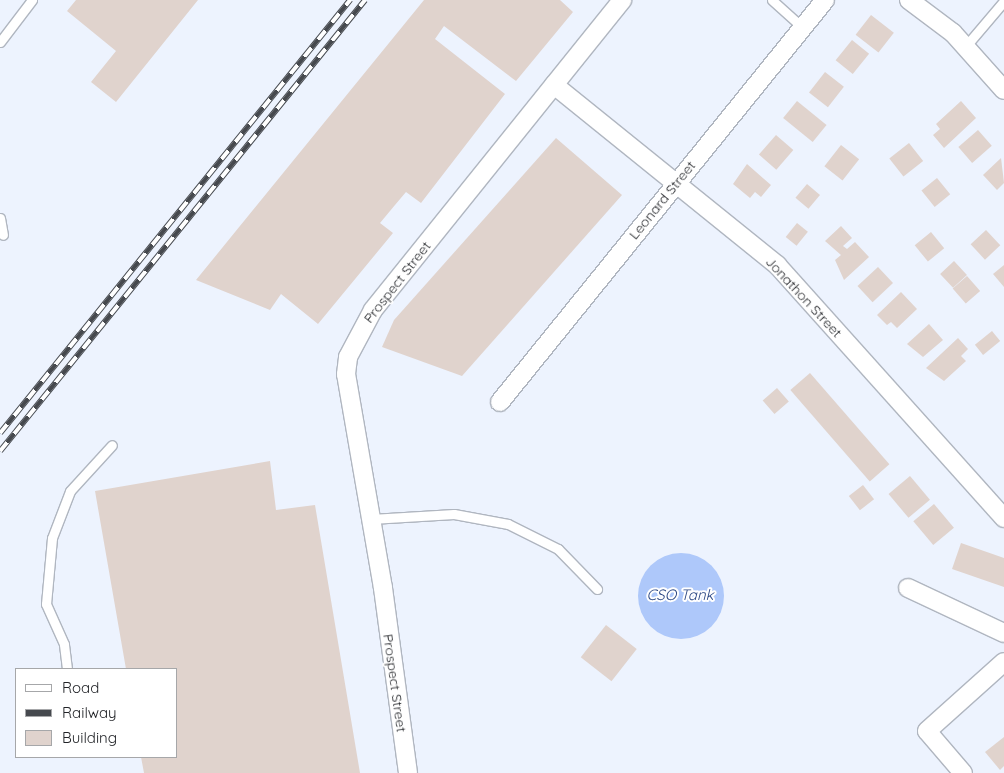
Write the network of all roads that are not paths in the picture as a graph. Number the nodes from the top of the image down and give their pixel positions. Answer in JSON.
{"nodes":[{"id":1,"x":32,"y":0,"type":"edge"},
{"id":2,"x":622,"y":0,"type":"edge"},
{"id":3,"x":772,"y":0,"type":"edge"},
{"id":4,"x":825,"y":0,"type":"edge"},
{"id":5,"x":910,"y":0,"type":"edge"},
{"id":6,"x":1004,"y":1,"type":"edge"},
{"id":7,"x":802,"y":28,"type":"junction"},
{"id":8,"x":0,"y":42,"type":"edge"},
{"id":9,"x":965,"y":47,"type":"junction"},
{"id":10,"x":554,"y":85,"type":"junction"},
{"id":11,"x":1004,"y":90,"type":"edge"},
{"id":12,"x":676,"y":182,"type":"junction"},
{"id":13,"x":0,"y":218,"type":"edge"},
{"id":14,"x":3,"y":235,"type":"dead end"},
{"id":15,"x":500,"y":402,"type":"dead end"},
{"id":16,"x":112,"y":445,"type":"dead end"},
{"id":17,"x":1004,"y":518,"type":"edge"},
{"id":18,"x":371,"y":519,"type":"junction"},
{"id":19,"x":908,"y":588,"type":"dead end"},
{"id":20,"x":597,"y":589,"type":"dead end"},
{"id":21,"x":1004,"y":633,"type":"edge"},
{"id":22,"x":1004,"y":662,"type":"edge"},
{"id":23,"x":67,"y":668,"type":"edge"},
{"id":24,"x":408,"y":773,"type":"edge"},
{"id":25,"x":964,"y":773,"type":"edge"}],
"edges":[{"from":1,"to":8,"type":"lane"},
{"from":2,"to":10,"type":"street","name":"Prospect Street"},
{"from":3,"to":7,"type":"lane"},
{"from":4,"to":7,"type":"street","name":"Leonard Street"},
{"from":5,"to":9,"type":"street"},
{"from":6,"to":9,"type":"lane"},
{"from":7,"to":12,"type":"street","name":"Leonard Street"},
{"from":9,"to":11,"type":"street"},
{"from":10,"to":12,"type":"street","name":"Jonathon Street"},
{"from":10,"to":18,"type":"street","name":"Prospect Street"},
{"from":12,"to":15,"type":"street","name":"Leonard Street"},
{"from":12,"to":17,"type":"street","name":"Jonathon Street"},
{"from":13,"to":14,"type":"lane"},
{"from":16,"to":23,"type":"lane"},
{"from":18,"to":20,"type":"lane"},
{"from":18,"to":24,"type":"street","name":"Prospect Street"},
{"from":19,"to":21,"type":"street"},
{"from":22,"to":25,"type":"street"}]}
